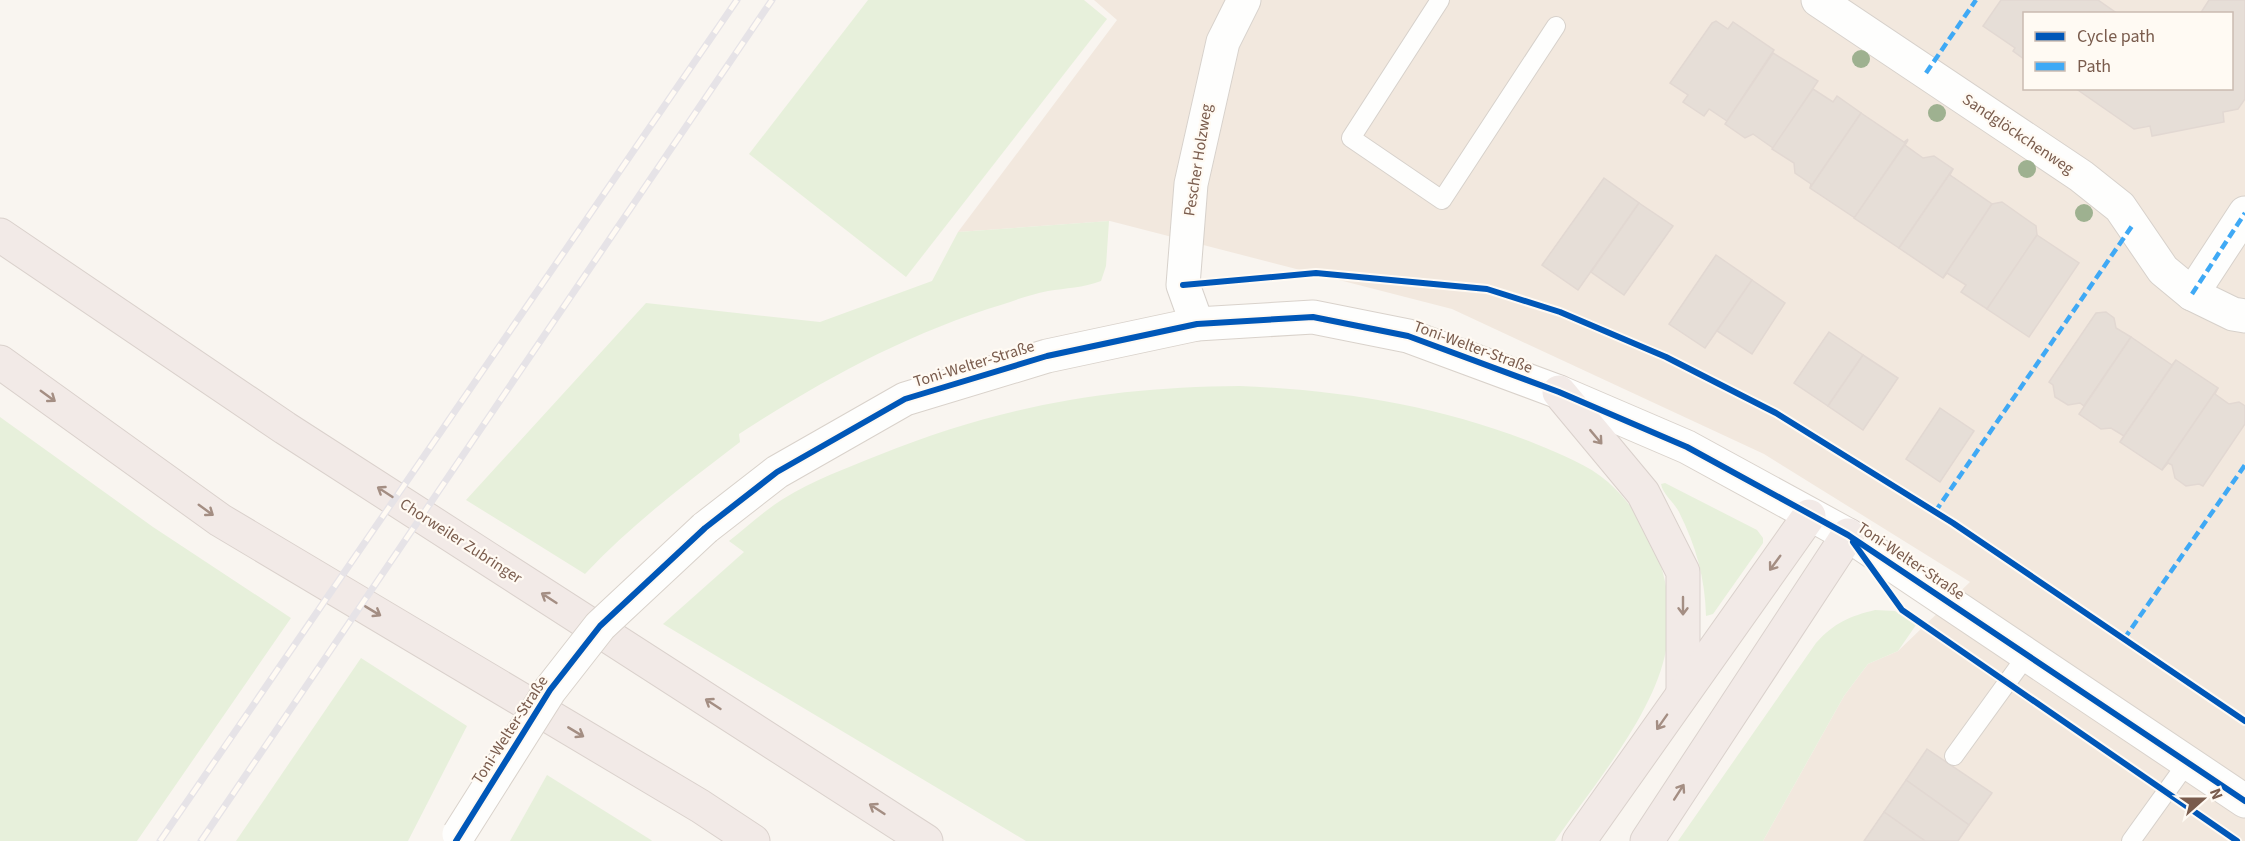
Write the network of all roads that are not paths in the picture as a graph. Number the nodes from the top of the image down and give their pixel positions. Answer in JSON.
{"nodes":[{"id":1,"x":1244,"y":0,"type":"edge"},
{"id":2,"x":1440,"y":0,"type":"edge"},
{"id":3,"x":1818,"y":0,"type":"edge"},
{"id":4,"x":1556,"y":26,"type":"dead end"},
{"id":5,"x":2245,"y":213,"type":"edge"},
{"id":6,"x":0,"y":235,"type":"edge"},
{"id":7,"x":2192,"y":294,"type":"junction"},
{"id":8,"x":2245,"y":316,"type":"edge"},
{"id":9,"x":1197,"y":324,"type":"junction"},
{"id":10,"x":0,"y":362,"type":"edge"},
{"id":11,"x":1559,"y":392,"type":"junction"},
{"id":12,"x":1809,"y":516,"type":"junction"},
{"id":13,"x":1848,"y":535,"type":"junction"},
{"id":14,"x":2027,"y":655,"type":"junction"},
{"id":15,"x":1683,"y":692,"type":"junction"},
{"id":16,"x":1954,"y":756,"type":"dead end"},
{"id":17,"x":2187,"y":763,"type":"junction"},
{"id":18,"x":2245,"y":801,"type":"edge"},
{"id":19,"x":458,"y":837,"type":"edge"},
{"id":20,"x":753,"y":841,"type":"edge"},
{"id":21,"x":926,"y":841,"type":"edge"},
{"id":22,"x":1579,"y":841,"type":"edge"},
{"id":23,"x":1647,"y":841,"type":"edge"},
{"id":24,"x":2131,"y":841,"type":"edge"}],
"edges":[{"from":1,"to":9,"type":"street","name":"Pescher Holzweg"},
{"from":2,"to":4,"type":"lane"},
{"from":3,"to":7,"type":"street","name":"Sandglöckchenweg"},
{"from":5,"to":7,"type":"street"},
{"from":21,"to":6,"type":"highway","name":"Chorweiler Zubringer","one_way":true},
{"from":7,"to":8,"type":"street","name":"Sandglöckchenweg"},
{"from":9,"to":11,"type":"street","name":"Toni-Welter-Straße"},
{"from":9,"to":19,"type":"street","name":"Toni-Welter-Straße","bridge":true},
{"from":10,"to":20,"type":"highway","one_way":true},
{"from":11,"to":12,"type":"street","name":"Toni-Welter-Straße"},
{"from":11,"to":15,"type":"highway","one_way":true},
{"from":12,"to":13,"type":"street","name":"Toni-Welter-Straße"},
{"from":12,"to":15,"type":"highway","one_way":true},
{"from":13,"to":14,"type":"street","name":"Toni-Welter-Straße"},
{"from":23,"to":13,"type":"highway","one_way":true},
{"from":14,"to":16,"type":"lane"},
{"from":14,"to":17,"type":"street","name":"Toni-Welter-Straße"},
{"from":15,"to":22,"type":"highway","one_way":true},
{"from":17,"to":18,"type":"street","name":"Toni-Welter-Straße"},
{"from":17,"to":24,"type":"lane"}]}
